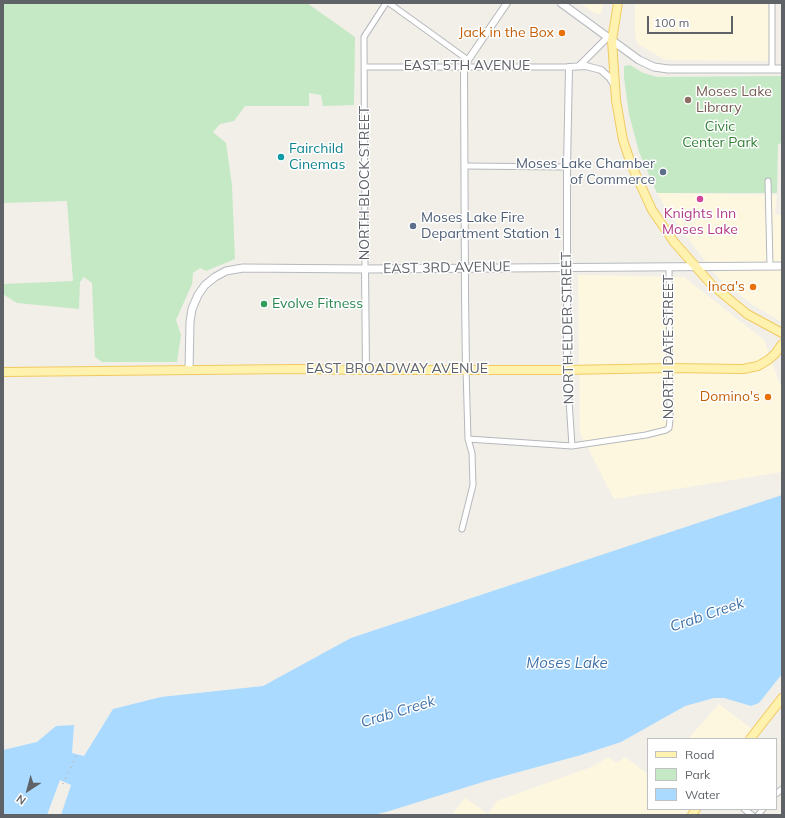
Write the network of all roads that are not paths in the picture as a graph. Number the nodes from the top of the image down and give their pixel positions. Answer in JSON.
{"nodes":[{"id":1,"x":388,"y":3,"type":"edge"},
{"id":2,"x":508,"y":3,"type":"edge"},
{"id":3,"x":561,"y":3,"type":"edge"},
{"id":4,"x":618,"y":3,"type":"edge"},
{"id":5,"x":772,"y":3,"type":"edge"},
{"id":6,"x":610,"y":38,"type":"junction"},
{"id":7,"x":466,"y":63,"type":"junction"},
{"id":8,"x":579,"y":66,"type":"junction"},
{"id":9,"x":365,"y":67,"type":"junction"},
{"id":10,"x":569,"y":67,"type":"junction"},
{"id":11,"x":772,"y":69,"type":"junction"},
{"id":12,"x":782,"y":69,"type":"edge"},
{"id":13,"x":614,"y":85,"type":"junction"},
{"id":14,"x":465,"y":166,"type":"junction"},
{"id":15,"x":567,"y":167,"type":"junction"},
{"id":16,"x":768,"y":181,"type":"dead end"},
{"id":17,"x":669,"y":266,"type":"junction"},
{"id":18,"x":770,"y":266,"type":"junction"},
{"id":19,"x":782,"y":266,"type":"edge"},
{"id":20,"x":694,"y":267,"type":"junction"},
{"id":21,"x":465,"y":268,"type":"junction"},
{"id":22,"x":567,"y":268,"type":"junction"},
{"id":23,"x":365,"y":269,"type":"junction"},
{"id":24,"x":782,"y":333,"type":"edge"},
{"id":25,"x":782,"y":344,"type":"edge"},
{"id":26,"x":670,"y":368,"type":"junction"},
{"id":27,"x":466,"y":369,"type":"junction"},
{"id":28,"x":189,"y":370,"type":"junction"},
{"id":29,"x":366,"y":370,"type":"junction"},
{"id":30,"x":567,"y":370,"type":"junction"},
{"id":31,"x":3,"y":372,"type":"edge"},
{"id":32,"x":468,"y":439,"type":"junction"},
{"id":33,"x":572,"y":446,"type":"junction"},
{"id":34,"x":462,"y":529,"type":"dead end"},
{"id":35,"x":782,"y":698,"type":"edge"},
{"id":36,"x":751,"y":738,"type":"edge"}],
"edges":[{"from":1,"to":7,"type":"street"},
{"from":1,"to":9,"type":"street","name":"NORTH BLOCK STREET"},
{"from":2,"to":7,"type":"street"},
{"from":3,"to":6,"type":"main road"},
{"from":4,"to":6,"type":"main road"},
{"from":5,"to":11,"type":"street"},
{"from":6,"to":8,"type":"street"},
{"from":6,"to":11,"type":"main road"},
{"from":6,"to":13,"type":"main road"},
{"from":7,"to":9,"type":"street","name":"EAST 5TH AVENUE"},
{"from":7,"to":10,"type":"street","name":"EAST 5TH AVENUE"},
{"from":7,"to":14,"type":"street"},
{"from":8,"to":10,"type":"street"},
{"from":8,"to":13,"type":"street"},
{"from":9,"to":23,"type":"street","name":"NORTH BLOCK STREET"},
{"from":10,"to":15,"type":"street","name":"NORTH ELDER STREET"},
{"from":11,"to":12,"type":"main road"},
{"from":13,"to":20,"type":"main road"},
{"from":14,"to":15,"type":"street"},
{"from":14,"to":21,"type":"street"},
{"from":15,"to":22,"type":"street","name":"NORTH ELDER STREET"},
{"from":16,"to":18,"type":"street"},
{"from":17,"to":20,"type":"main road","name":"EAST 3RD AVENUE"},
{"from":17,"to":22,"type":"main road","name":"EAST 3RD AVENUE"},
{"from":17,"to":26,"type":"street","name":"NORTH DATE STREET"},
{"from":18,"to":19,"type":"main road","name":"EAST 3RD AVENUE"},
{"from":18,"to":20,"type":"main road","name":"EAST 3RD AVENUE"},
{"from":20,"to":24,"type":"main road"},
{"from":21,"to":22,"type":"main road","name":"EAST 3RD AVENUE"},
{"from":21,"to":23,"type":"main road","name":"EAST 3RD AVENUE"},
{"from":21,"to":27,"type":"street"},
{"from":22,"to":30,"type":"street","name":"NORTH ELDER STREET"},
{"from":23,"to":28,"type":"main road","name":"EAST 3RD AVENUE"},
{"from":23,"to":29,"type":"street","name":"NORTH BLOCK STREET"},
{"from":25,"to":26,"type":"main road","name":"EAST BROADWAY AVENUE"},
{"from":26,"to":30,"type":"main road","name":"EAST BROADWAY AVENUE"},
{"from":26,"to":33,"type":"street","name":"NORTH DATE STREET"},
{"from":27,"to":29,"type":"main road","name":"EAST BROADWAY AVENUE"},
{"from":27,"to":30,"type":"main road","name":"EAST BROADWAY AVENUE"},
{"from":27,"to":32,"type":"street"},
{"from":28,"to":29,"type":"main road","name":"EAST BROADWAY AVENUE"},
{"from":28,"to":31,"type":"main road","name":"EAST BROADWAY AVENUE"},
{"from":30,"to":33,"type":"street","name":"NORTH ELDER STREET"},
{"from":32,"to":33,"type":"street"},
{"from":32,"to":34,"type":"street"},
{"from":35,"to":36,"type":"main road"}]}
